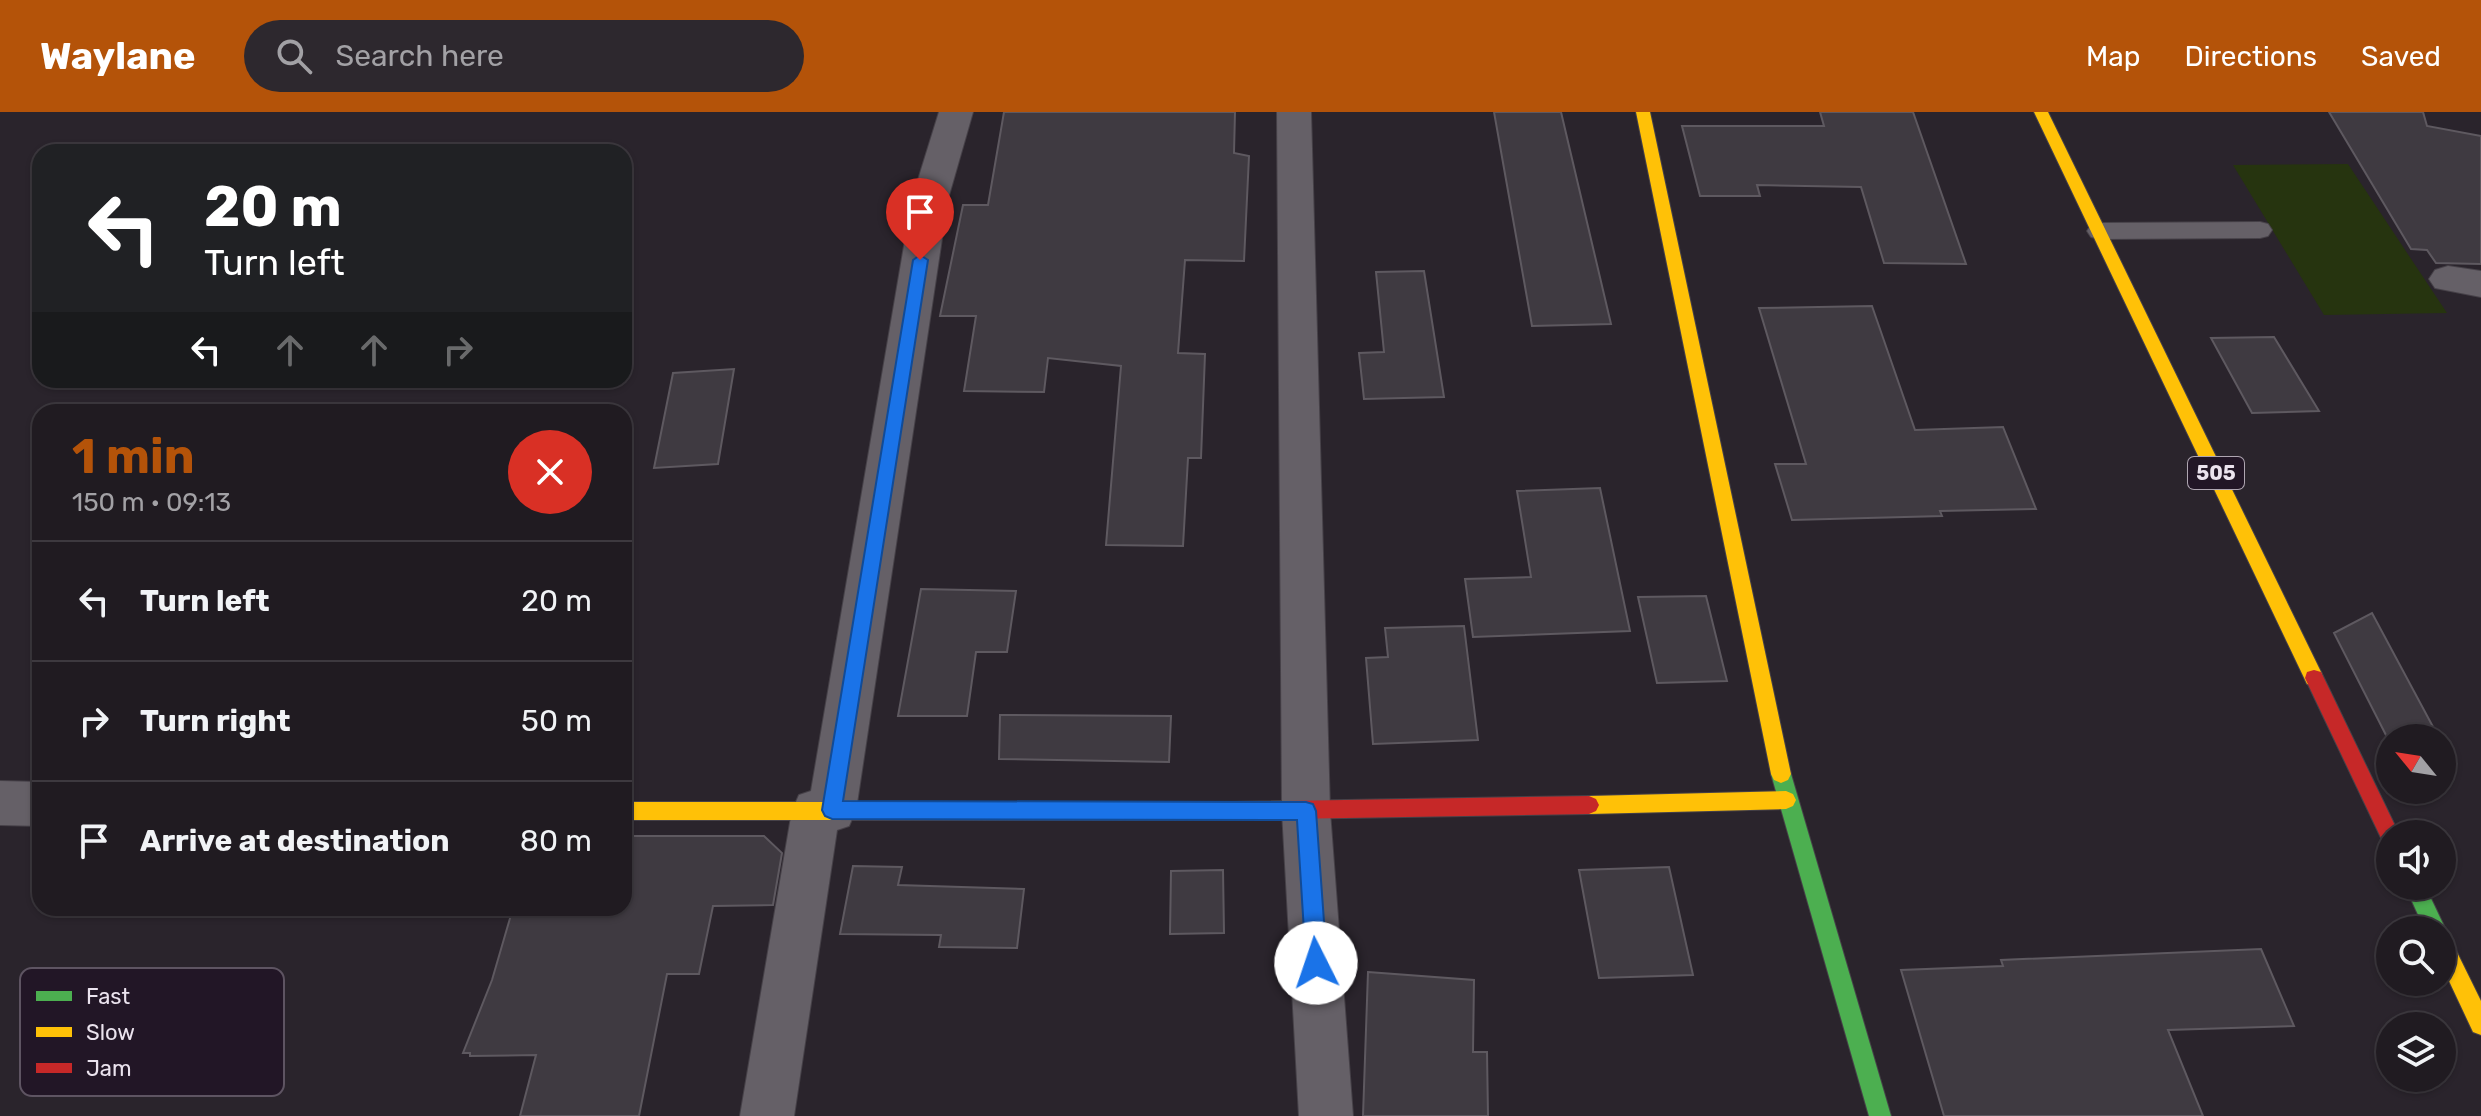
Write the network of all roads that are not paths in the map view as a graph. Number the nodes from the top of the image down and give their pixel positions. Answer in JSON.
{"nodes":[{"id":1,"x":956,"y":112,"type":"edge"},
{"id":2,"x":1294,"y":112,"type":"edge"},
{"id":3,"x":1643,"y":112,"type":"edge"},
{"id":4,"x":2041,"y":112,"type":"edge"},
{"id":5,"x":2260,"y":230,"type":"dead end"},
{"id":6,"x":2099,"y":231,"type":"junction"},
{"id":7,"x":1786,"y":800,"type":"junction"},
{"id":8,"x":0,"y":803,"type":"edge"},
{"id":9,"x":32,"y":804,"type":"edge"},
{"id":10,"x":824,"y":810,"type":"junction"},
{"id":11,"x":632,"y":811,"type":"edge"},
{"id":12,"x":1306,"y":811,"type":"junction"},
{"id":13,"x":2383,"y":820,"type":"edge"},
{"id":14,"x":2456,"y":972,"type":"edge"},
{"id":15,"x":2481,"y":1024,"type":"edge"},
{"id":16,"x":767,"y":1116,"type":"edge"},
{"id":17,"x":1326,"y":1116,"type":"edge"},
{"id":18,"x":1880,"y":1116,"type":"edge"}],
"edges":[{"from":1,"to":10,"type":"street"},
{"from":2,"to":12,"type":"street"},
{"from":3,"to":7,"type":"street"},
{"from":4,"to":6,"type":"street","number":"505"},
{"from":5,"to":6,"type":"lane"},
{"from":6,"to":13,"type":"street","number":"505"},
{"from":7,"to":12,"type":"street"},
{"from":7,"to":18,"type":"street"},
{"from":8,"to":9,"type":"street"},
{"from":10,"to":11,"type":"street"},
{"from":10,"to":12,"type":"street"},
{"from":10,"to":16,"type":"street"},
{"from":12,"to":17,"type":"street"},
{"from":14,"to":15,"type":"street"}]}
